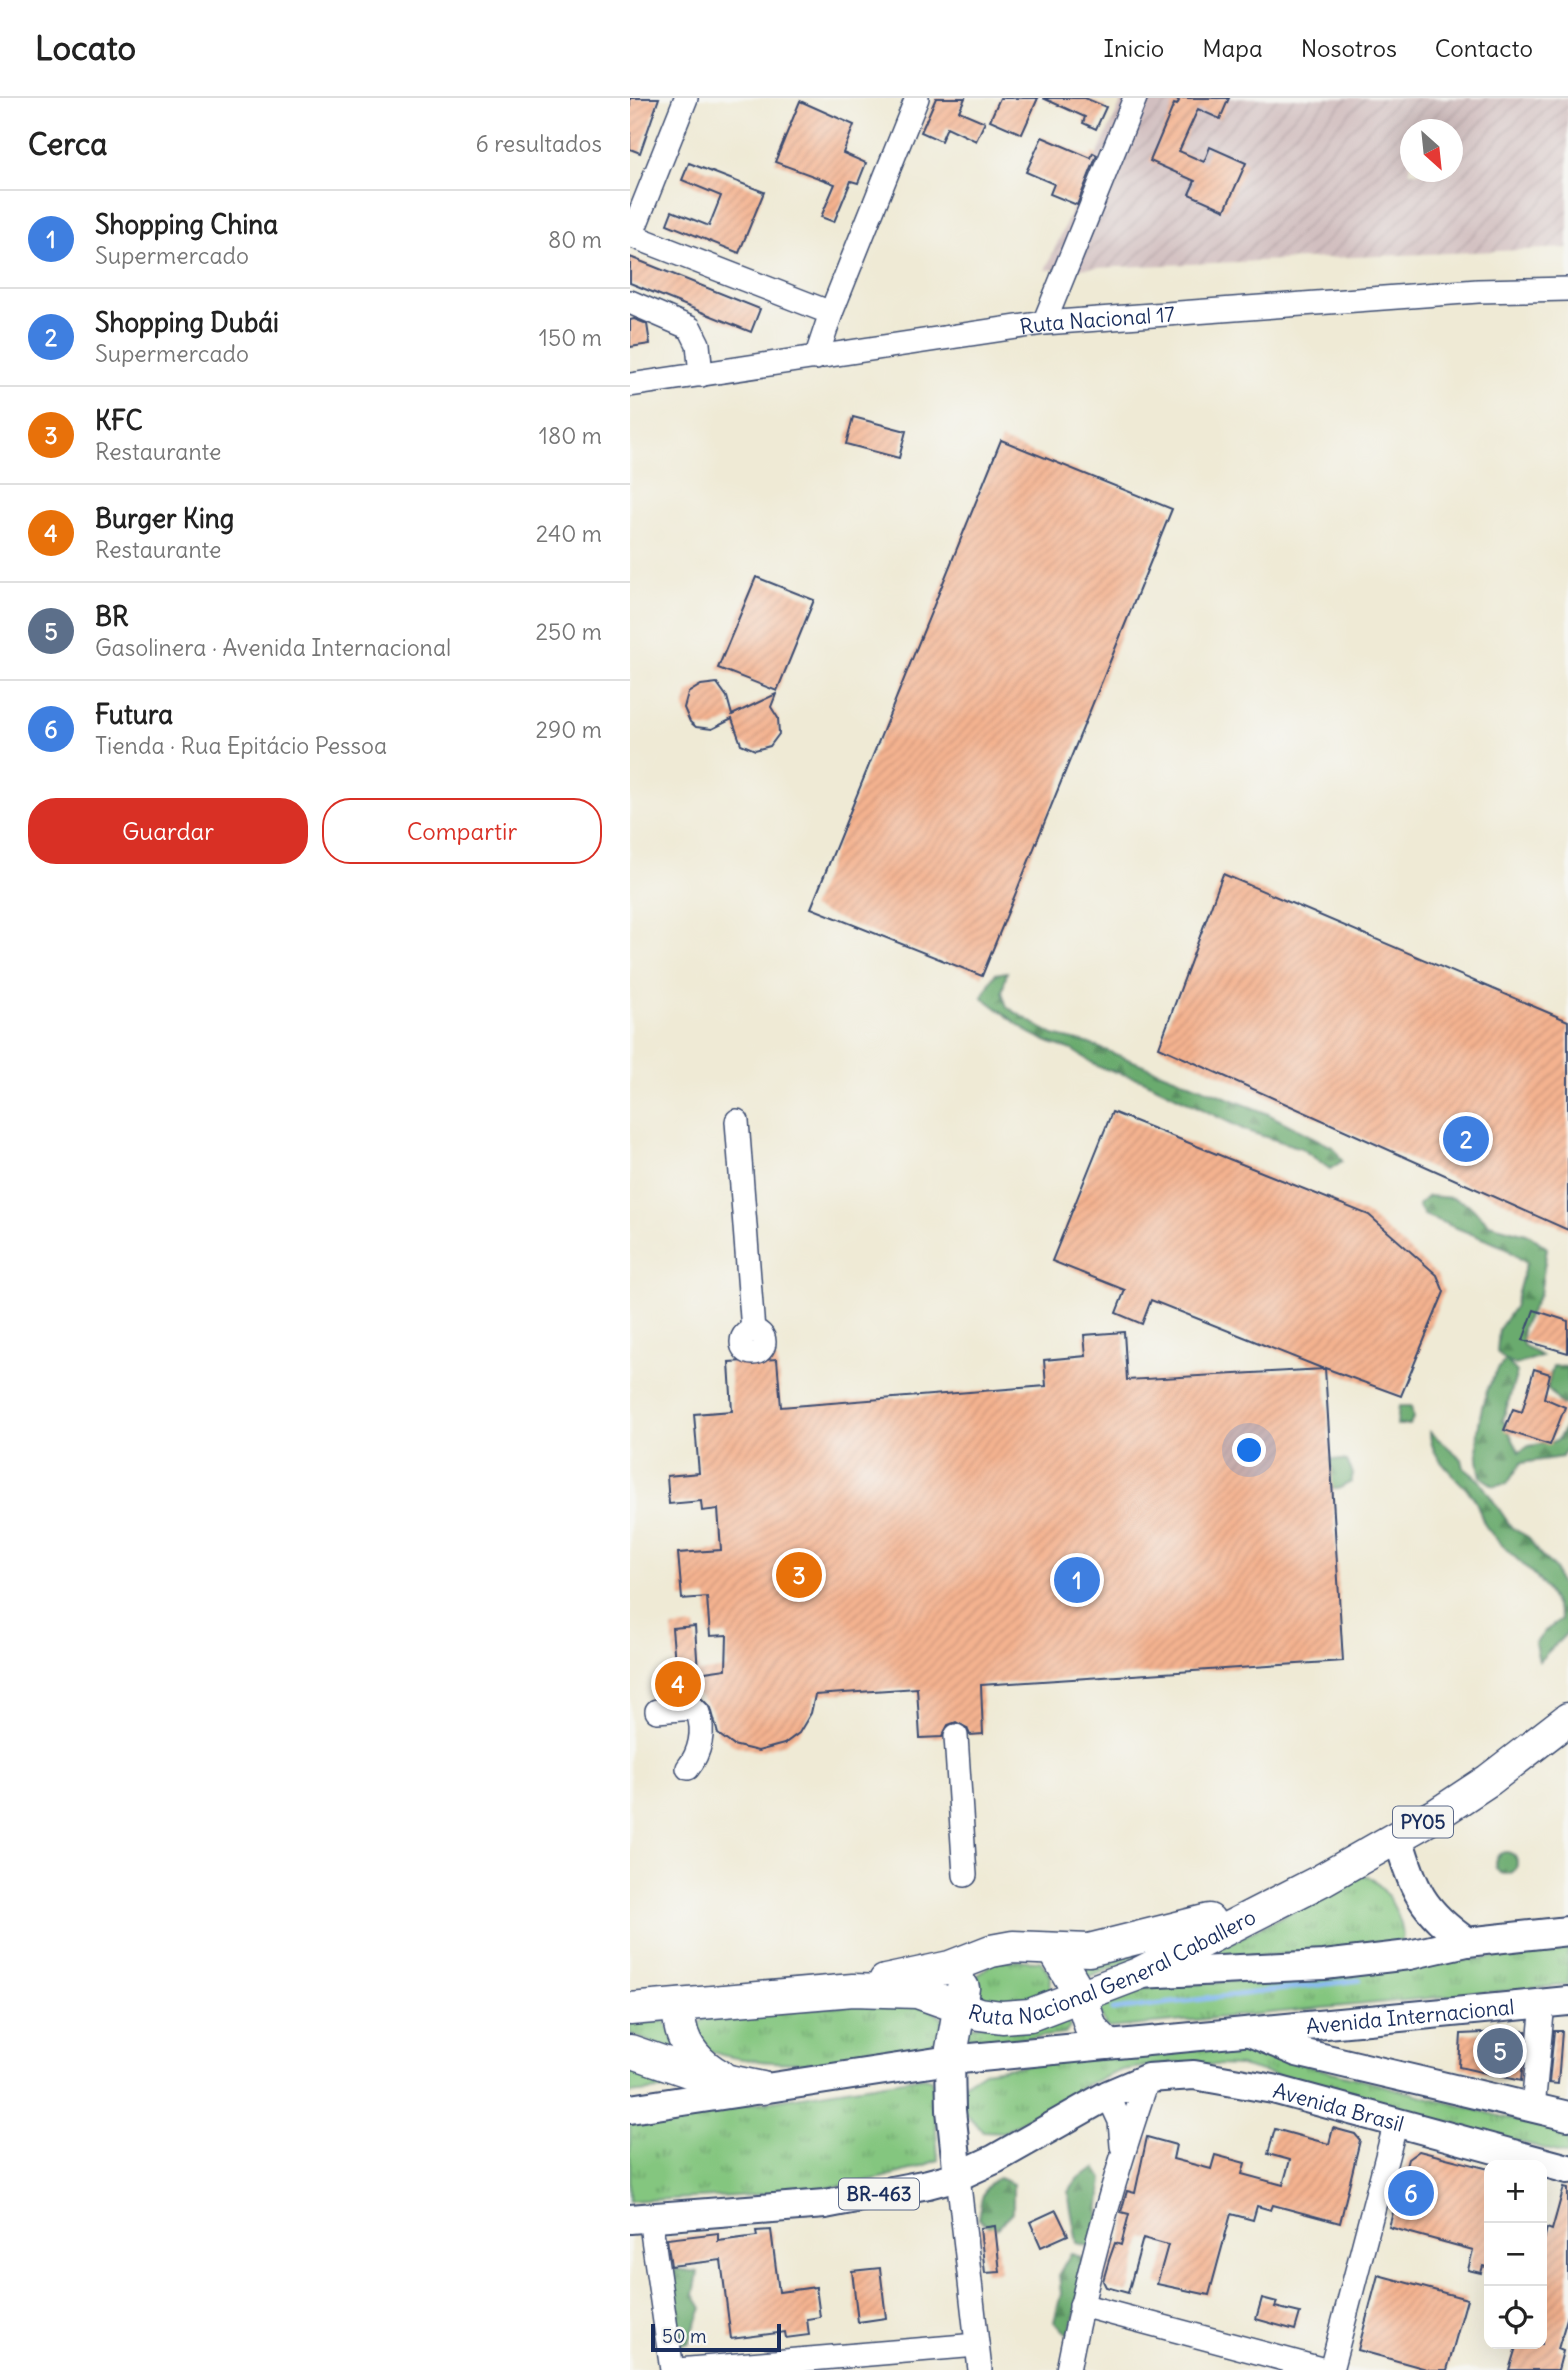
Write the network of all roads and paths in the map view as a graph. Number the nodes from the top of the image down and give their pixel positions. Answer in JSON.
{"nodes":[{"id":1,"x":686,"y":98,"type":"edge"},
{"id":2,"x":918,"y":98,"type":"edge"},
{"id":3,"x":1135,"y":98,"type":"edge"},
{"id":4,"x":630,"y":235,"type":"edge"},
{"id":5,"x":1568,"y":289,"type":"edge"},
{"id":6,"x":630,"y":302,"type":"edge"},
{"id":7,"x":831,"y":313,"type":"junction"},
{"id":8,"x":1044,"y":323,"type":"junction"},
{"id":9,"x":816,"y":359,"type":"junction"},
{"id":10,"x":701,"y":375,"type":"junction"},
{"id":11,"x":630,"y":385,"type":"edge"},
{"id":12,"x":737,"y":1121,"type":"dead end"},
{"id":13,"x":754,"y":1348,"type":"dead end"},
{"id":14,"x":657,"y":1711,"type":"dead end"},
{"id":15,"x":1563,"y":1722,"type":"edge"},
{"id":16,"x":956,"y":1736,"type":"dead end"},
{"id":17,"x":688,"y":1768,"type":"dead end"},
{"id":18,"x":1398,"y":1837,"type":"junction"},
{"id":19,"x":965,"y":1875,"type":"dead end"},
{"id":20,"x":1266,"y":1908,"type":"junction"},
{"id":21,"x":1568,"y":1931,"type":"edge"},
{"id":22,"x":1466,"y":1942,"type":"junction"},
{"id":23,"x":1054,"y":1950,"type":"junction"},
{"id":24,"x":974,"y":1957,"type":"junction"},
{"id":25,"x":1138,"y":1974,"type":"junction"},
{"id":26,"x":853,"y":1990,"type":"junction"},
{"id":27,"x":1081,"y":1996,"type":"junction"},
{"id":28,"x":1556,"y":2002,"type":"edge"},
{"id":29,"x":680,"y":2005,"type":"junction"},
{"id":30,"x":957,"y":2007,"type":"junction"},
{"id":31,"x":630,"y":2009,"type":"edge"},
{"id":32,"x":1250,"y":2032,"type":"junction"},
{"id":33,"x":1106,"y":2043,"type":"junction"},
{"id":34,"x":630,"y":2051,"type":"edge"},
{"id":35,"x":950,"y":2060,"type":"junction"},
{"id":36,"x":1148,"y":2078,"type":"junction"},
{"id":37,"x":730,"y":2082,"type":"junction"},
{"id":38,"x":762,"y":2088,"type":"junction"},
{"id":39,"x":1108,"y":2095,"type":"junction"},
{"id":40,"x":1533,"y":2108,"type":"junction"},
{"id":41,"x":630,"y":2109,"type":"edge"},
{"id":42,"x":1568,"y":2116,"type":"edge"},
{"id":43,"x":1396,"y":2122,"type":"junction"},
{"id":44,"x":953,"y":2127,"type":"junction"},
{"id":45,"x":1013,"y":2150,"type":"junction"},
{"id":46,"x":1122,"y":2152,"type":"junction"},
{"id":47,"x":1568,"y":2169,"type":"edge"},
{"id":48,"x":958,"y":2175,"type":"junction"},
{"id":49,"x":640,"y":2219,"type":"edge"},
{"id":50,"x":1080,"y":2305,"type":"junction"},
{"id":51,"x":977,"y":2345,"type":"junction"},
{"id":52,"x":671,"y":2370,"type":"edge"},
{"id":53,"x":678,"y":2370,"type":"edge"},
{"id":54,"x":980,"y":2370,"type":"edge"},
{"id":55,"x":1068,"y":2370,"type":"edge"},
{"id":56,"x":1325,"y":2370,"type":"edge"},
{"id":57,"x":1331,"y":2370,"type":"edge"}],
"edges":[{"from":1,"to":4,"type":"street"},
{"from":2,"to":7,"type":"street"},
{"from":3,"to":8,"type":"street"},
{"from":4,"to":7,"type":"street"},
{"from":5,"to":8,"type":"street","name":"Ruta Nacional 17"},
{"from":6,"to":10,"type":"street"},
{"from":7,"to":9,"type":"street"},
{"from":8,"to":9,"type":"street","name":"Ruta Nacional 17"},
{"from":9,"to":10,"type":"street","name":"Ruta Nacional 17"},
{"from":10,"to":11,"type":"street","name":"Ruta Nacional 17"},
{"from":12,"to":13,"type":"street"},
{"from":14,"to":17,"type":"street"},
{"from":15,"to":18,"type":"highway","name":"Ruta Nacional General Caballero","number":"PY05"},
{"from":16,"to":19,"type":"street"},
{"from":18,"to":20,"type":"highway","name":"Ruta Nacional General Caballero","number":"PY05"},
{"from":18,"to":22,"type":"main road"},
{"from":20,"to":23,"type":"highway","name":"Ruta Nacional General Caballero","number":"PY05"},
{"from":20,"to":25,"type":"highway","name":"Ruta Nacional General Caballero","number":"PY05"},
{"from":21,"to":22,"type":"main road"},
{"from":22,"to":25,"type":"main road"},
{"from":23,"to":24,"type":"highway","name":"Ruta Nacional General Caballero","number":"PY05"},
{"from":23,"to":27,"type":"highway"},
{"from":24,"to":26,"type":"highway","name":"Ruta Nacional General Caballero"},
{"from":24,"to":30,"type":"highway"},
{"from":25,"to":27,"type":"highway","name":"Ruta Nacional General Caballero","number":"PY05"},
{"from":26,"to":29,"type":"highway"},
{"from":26,"to":30,"type":"highway","name":"Ruta Nacional General Caballero"},
{"from":27,"to":30,"type":"highway","name":"Ruta Nacional General Caballero","number":"PY05"},
{"from":27,"to":33,"type":"highway"},
{"from":28,"to":32,"type":"main road","name":"Avenida Internacional"},
{"from":28,"to":40,"type":"street"},
{"from":29,"to":31,"type":"highway"},
{"from":29,"to":37,"type":"highway"},
{"from":30,"to":35,"type":"highway"},
{"from":32,"to":33,"type":"main road","name":"Avenida Internacional"},
{"from":32,"to":40,"type":"main road","name":"Avenida Brasil"},
{"from":33,"to":35,"type":"main road","name":"Avenida Internacional"},
{"from":34,"to":37,"type":"highway"},
{"from":35,"to":38,"type":"main road","name":"Avenida Internacional"},
{"from":35,"to":44,"type":"main road"},
{"from":36,"to":39,"type":"main road","name":"Avenida Brasil","number":"BR-463"},
{"from":36,"to":43,"type":"main road","name":"Avenida Brasil","number":"BR-463"},
{"from":36,"to":46,"type":"street"},
{"from":37,"to":38,"type":"highway"},
{"from":38,"to":41,"type":"main road","name":"Avenida Internacional"},
{"from":39,"to":45,"type":"main road","number":"BR-463"},
{"from":39,"to":46,"type":"street"},
{"from":40,"to":42,"type":"main road","name":"Avenida Brasil"},
{"from":43,"to":47,"type":"main road","name":"Avenida Brasil","number":"BR-463"},
{"from":43,"to":57,"type":"street"},
{"from":44,"to":45,"type":"main road"},
{"from":44,"to":48,"type":"main road"},
{"from":45,"to":48,"type":"main road","number":"BR-463"},
{"from":46,"to":50,"type":"street"},
{"from":48,"to":49,"type":"main road","number":"BR-463"},
{"from":48,"to":51,"type":"street"},
{"from":49,"to":52,"type":"street"},
{"from":50,"to":55,"type":"street"},
{"from":50,"to":56,"type":"street"},
{"from":51,"to":53,"type":"street"},
{"from":51,"to":54,"type":"street"}]}
